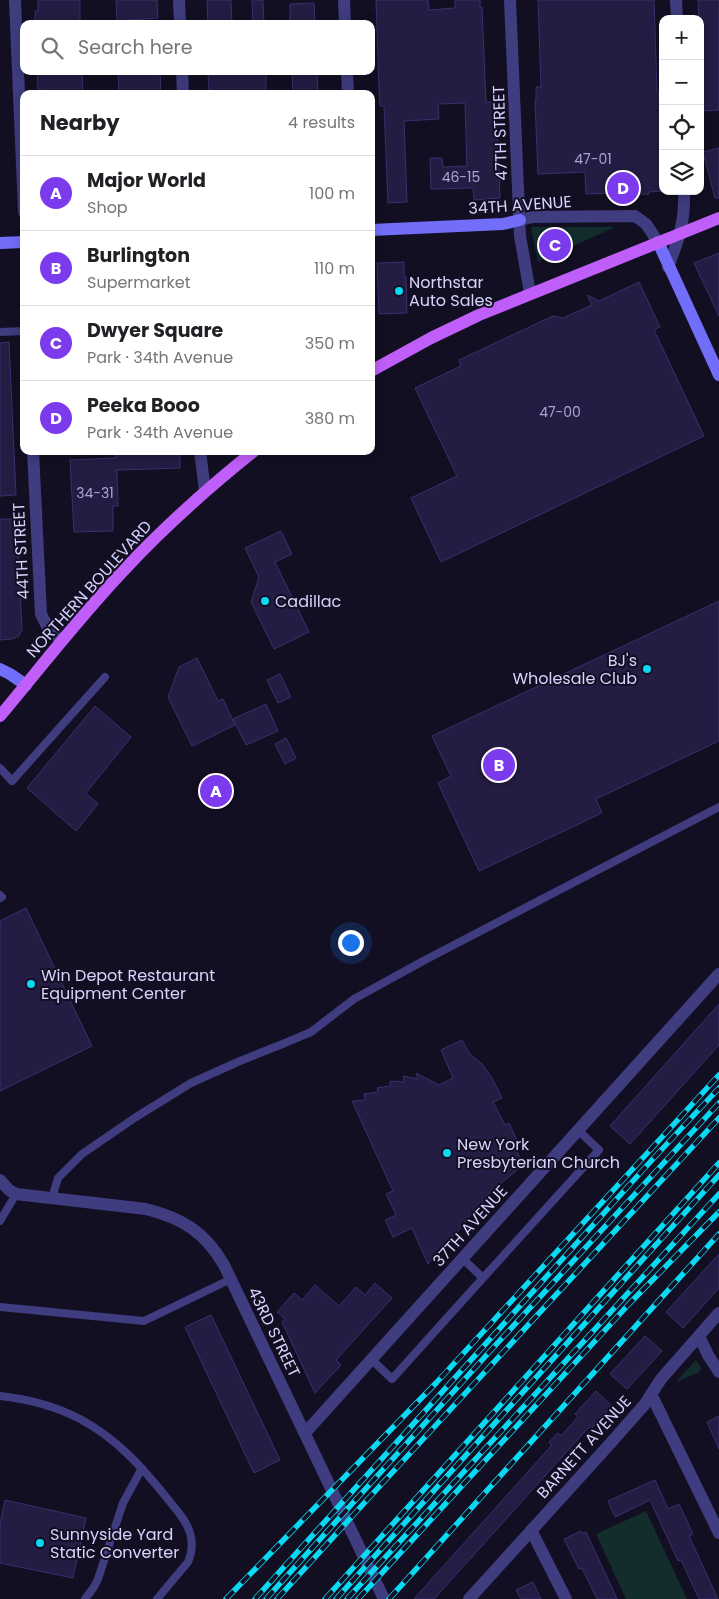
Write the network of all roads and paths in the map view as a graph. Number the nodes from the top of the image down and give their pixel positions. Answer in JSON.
{"nodes":[{"id":1,"x":15,"y":0,"type":"edge"},
{"id":2,"x":180,"y":0,"type":"edge"},
{"id":3,"x":344,"y":0,"type":"edge"},
{"id":4,"x":510,"y":0,"type":"edge"},
{"id":5,"x":676,"y":0,"type":"edge"},
{"id":6,"x":677,"y":15,"type":"edge"},
{"id":7,"x":180,"y":20,"type":"edge"},
{"id":8,"x":345,"y":20,"type":"edge"},
{"id":9,"x":182,"y":75,"type":"edge"},
{"id":10,"x":347,"y":75,"type":"edge"},
{"id":11,"x":183,"y":90,"type":"edge"},
{"id":12,"x":348,"y":90,"type":"edge"},
{"id":13,"x":20,"y":118,"type":"edge"},
{"id":14,"x":684,"y":195,"type":"edge"},
{"id":15,"x":719,"y":218,"type":"edge"},
{"id":16,"x":520,"y":220,"type":"junction"},
{"id":17,"x":375,"y":230,"type":"edge"},
{"id":18,"x":681,"y":234,"type":"junction"},
{"id":19,"x":20,"y":242,"type":"edge"},
{"id":20,"x":658,"y":242,"type":"junction"},
{"id":21,"x":0,"y":243,"type":"edge"},
{"id":22,"x":668,"y":267,"type":"junction"},
{"id":23,"x":530,"y":293,"type":"junction"},
{"id":24,"x":20,"y":331,"type":"edge"},
{"id":25,"x":0,"y":332,"type":"edge"},
{"id":26,"x":375,"y":369,"type":"edge"},
{"id":27,"x":719,"y":376,"type":"edge"},
{"id":28,"x":33,"y":455,"type":"edge"},
{"id":29,"x":200,"y":455,"type":"edge"},
{"id":30,"x":249,"y":455,"type":"edge"},
{"id":31,"x":205,"y":491,"type":"junction"},
{"id":32,"x":62,"y":641,"type":"junction"},
{"id":33,"x":0,"y":669,"type":"edge"},
{"id":34,"x":105,"y":677,"type":"dead end"},
{"id":35,"x":26,"y":685,"type":"junction"},
{"id":36,"x":0,"y":716,"type":"edge"},
{"id":37,"x":0,"y":768,"type":"edge"},
{"id":38,"x":719,"y":807,"type":"edge"},
{"id":39,"x":719,"y":974,"type":"edge"},
{"id":40,"x":579,"y":1131,"type":"junction"},
{"id":41,"x":0,"y":1180,"type":"edge"},
{"id":42,"x":16,"y":1194,"type":"junction"},
{"id":43,"x":46,"y":1198,"type":"junction"},
{"id":44,"x":0,"y":1221,"type":"edge"},
{"id":45,"x":463,"y":1259,"type":"junction"},
{"id":46,"x":483,"y":1278,"type":"junction"},
{"id":47,"x":231,"y":1279,"type":"junction"},
{"id":48,"x":0,"y":1308,"type":"edge"},
{"id":49,"x":719,"y":1313,"type":"edge"},
{"id":50,"x":699,"y":1336,"type":"junction"},
{"id":51,"x":372,"y":1360,"type":"junction"},
{"id":52,"x":719,"y":1372,"type":"edge"},
{"id":53,"x":651,"y":1394,"type":"junction"},
{"id":54,"x":0,"y":1396,"type":"edge"},
{"id":55,"x":305,"y":1433,"type":"junction"},
{"id":56,"x":142,"y":1468,"type":"junction"},
{"id":57,"x":531,"y":1530,"type":"junction"},
{"id":58,"x":719,"y":1533,"type":"edge"},
{"id":59,"x":85,"y":1599,"type":"edge"},
{"id":60,"x":157,"y":1599,"type":"edge"},
{"id":61,"x":384,"y":1599,"type":"edge"},
{"id":62,"x":469,"y":1599,"type":"edge"},
{"id":63,"x":566,"y":1599,"type":"edge"}],
"edges":[{"from":1,"to":13,"type":"street"},
{"from":2,"to":7,"type":"street"},
{"from":3,"to":8,"type":"street"},
{"from":4,"to":16,"type":"street","name":"47TH STREET"},
{"from":5,"to":6,"type":"street"},
{"from":9,"to":11,"type":"street"},
{"from":10,"to":12,"type":"street"},
{"from":14,"to":18,"type":"street"},
{"from":15,"to":18,"type":"main road"},
{"from":16,"to":17,"type":"street","name":"34TH AVENUE"},
{"from":16,"to":20,"type":"street","name":"34TH AVENUE"},
{"from":16,"to":23,"type":"street","name":"47TH STREET"},
{"from":18,"to":20,"type":"main road"},
{"from":18,"to":22,"type":"street"},
{"from":19,"to":21,"type":"street"},
{"from":20,"to":22,"type":"street"},
{"from":20,"to":23,"type":"main road"},
{"from":22,"to":27,"type":"street"},
{"from":23,"to":26,"type":"main road"},
{"from":24,"to":25,"type":"lane"},
{"from":28,"to":32,"type":"street","name":"44TH STREET"},
{"from":29,"to":31,"type":"street"},
{"from":30,"to":31,"type":"main road","name":"NORTHERN BOULEVARD"},
{"from":31,"to":32,"type":"main road","name":"NORTHERN BOULEVARD"},
{"from":32,"to":35,"type":"main road","name":"NORTHERN BOULEVARD"},
{"from":33,"to":35,"type":"street"},
{"from":34,"to":37,"type":"lane"},
{"from":35,"to":36,"type":"main road","name":"NORTHERN BOULEVARD"},
{"from":38,"to":43,"type":"lane"},
{"from":39,"to":40,"type":"street","name":"37TH AVENUE"},
{"from":40,"to":45,"type":"street","name":"37TH AVENUE"},
{"from":40,"to":46,"type":"lane"},
{"from":41,"to":42,"type":"street"},
{"from":42,"to":43,"type":"street","name":"43RD STREET"},
{"from":42,"to":44,"type":"lane"},
{"from":43,"to":47,"type":"street","name":"43RD STREET"},
{"from":45,"to":46,"type":"lane"},
{"from":45,"to":51,"type":"street","name":"37TH AVENUE"},
{"from":46,"to":51,"type":"lane"},
{"from":47,"to":48,"type":"lane"},
{"from":47,"to":55,"type":"street","name":"43RD STREET"},
{"from":49,"to":50,"type":"street","name":"BARNETT AVENUE"},
{"from":50,"to":52,"type":"street"},
{"from":50,"to":53,"type":"street","name":"BARNETT AVENUE"},
{"from":51,"to":55,"type":"street","name":"37TH AVENUE"},
{"from":53,"to":57,"type":"street","name":"BARNETT AVENUE"},
{"from":53,"to":58,"type":"street"},
{"from":54,"to":56,"type":"lane"},
{"from":55,"to":61,"type":"street","name":"43RD STREET"},
{"from":56,"to":59,"type":"lane"},
{"from":56,"to":60,"type":"lane"},
{"from":57,"to":62,"type":"street","name":"BARNETT AVENUE"},
{"from":57,"to":63,"type":"street"}]}
